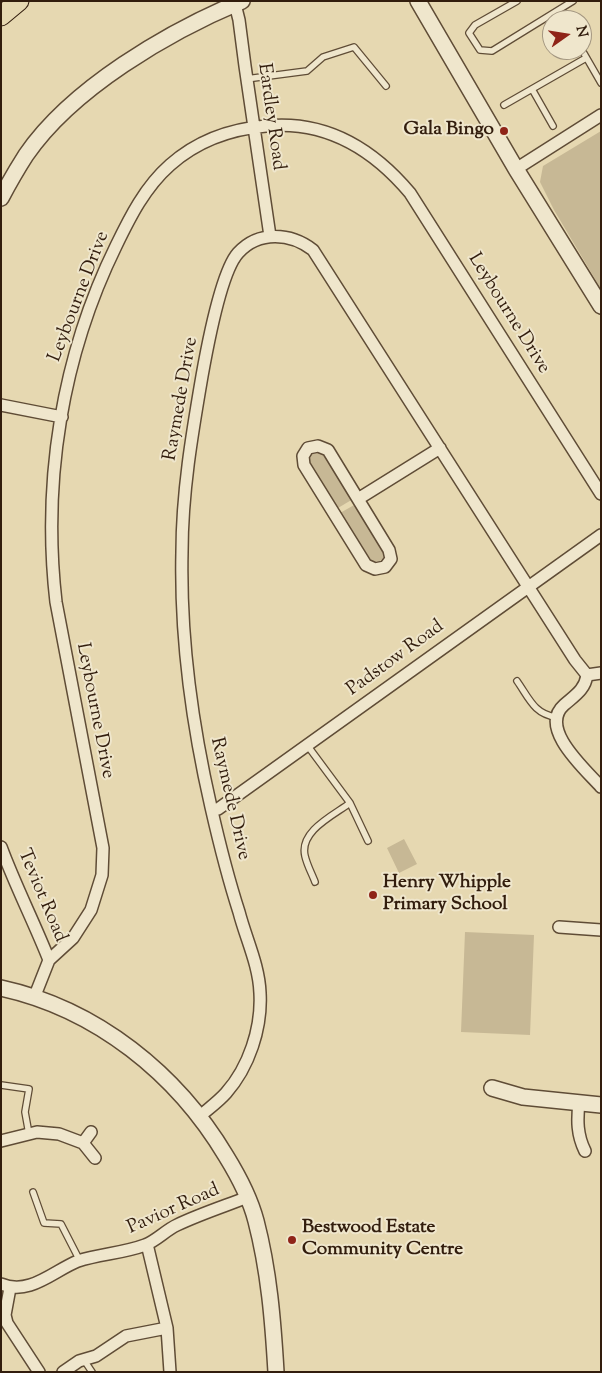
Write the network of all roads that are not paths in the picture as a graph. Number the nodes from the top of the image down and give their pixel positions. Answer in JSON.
{"nodes":[{"id":1,"x":20,"y":1,"type":"edge"},
{"id":2,"x":418,"y":1,"type":"edge"},
{"id":3,"x":517,"y":1,"type":"edge"},
{"id":4,"x":573,"y":1,"type":"edge"},
{"id":5,"x":239,"y":3,"type":"edge"},
{"id":6,"x":1,"y":16,"type":"edge"},
{"id":7,"x":583,"y":60,"type":"edge"},
{"id":8,"x":587,"y":60,"type":"edge"},
{"id":9,"x":246,"y":79,"type":"junction"},
{"id":10,"x":601,"y":83,"type":"edge"},
{"id":11,"x":386,"y":86,"type":"dead end"},
{"id":12,"x":532,"y":89,"type":"junction"},
{"id":13,"x":504,"y":105,"type":"dead end"},
{"id":14,"x":601,"y":115,"type":"edge"},
{"id":15,"x":553,"y":126,"type":"dead end"},
{"id":16,"x":254,"y":127,"type":"junction"},
{"id":17,"x":516,"y":169,"type":"junction"},
{"id":18,"x":1,"y":198,"type":"edge"},
{"id":19,"x":270,"y":236,"type":"junction"},
{"id":20,"x":601,"y":306,"type":"edge"},
{"id":21,"x":1,"y":405,"type":"edge"},
{"id":22,"x":62,"y":416,"type":"junction"},
{"id":23,"x":440,"y":448,"type":"junction"},
{"id":24,"x":601,"y":494,"type":"edge"},
{"id":25,"x":358,"y":499,"type":"junction"},
{"id":26,"x":601,"y":535,"type":"edge"},
{"id":27,"x":528,"y":587,"type":"junction"},
{"id":28,"x":601,"y":673,"type":"edge"},
{"id":29,"x":587,"y":676,"type":"junction"},
{"id":30,"x":517,"y":681,"type":"dead end"},
{"id":31,"x":556,"y":717,"type":"junction"},
{"id":32,"x":307,"y":745,"type":"junction"},
{"id":33,"x":601,"y":787,"type":"edge"},
{"id":34,"x":350,"y":803,"type":"junction"},
{"id":35,"x":212,"y":810,"type":"junction"},
{"id":36,"x":368,"y":842,"type":"dead end"},
{"id":37,"x":1,"y":847,"type":"edge"},
{"id":38,"x":315,"y":882,"type":"dead end"},
{"id":39,"x":560,"y":927,"type":"dead end"},
{"id":40,"x":601,"y":930,"type":"edge"},
{"id":41,"x":49,"y":960,"type":"junction"},
{"id":42,"x":1,"y":988,"type":"edge"},
{"id":43,"x":34,"y":998,"type":"junction"},
{"id":44,"x":1,"y":1085,"type":"edge"},
{"id":45,"x":492,"y":1088,"type":"dead end"},
{"id":46,"x":580,"y":1103,"type":"junction"},
{"id":47,"x":601,"y":1105,"type":"edge"},
{"id":48,"x":200,"y":1116,"type":"junction"},
{"id":49,"x":91,"y":1132,"type":"dead end"},
{"id":50,"x":29,"y":1134,"type":"junction"},
{"id":51,"x":1,"y":1141,"type":"edge"},
{"id":52,"x":83,"y":1143,"type":"junction"},
{"id":53,"x":585,"y":1151,"type":"dead end"},
{"id":54,"x":95,"y":1158,"type":"dead end"},
{"id":55,"x":33,"y":1192,"type":"dead end"},
{"id":56,"x":248,"y":1197,"type":"junction"},
{"id":57,"x":147,"y":1244,"type":"junction"},
{"id":58,"x":80,"y":1261,"type":"junction"},
{"id":59,"x":6,"y":1286,"type":"edge"},
{"id":60,"x":166,"y":1328,"type":"junction"},
{"id":61,"x":84,"y":1360,"type":"junction"},
{"id":62,"x":40,"y":1372,"type":"edge"},
{"id":63,"x":63,"y":1372,"type":"edge"},
{"id":64,"x":92,"y":1372,"type":"edge"},
{"id":65,"x":170,"y":1372,"type":"edge"},
{"id":66,"x":276,"y":1372,"type":"edge"}],
"edges":[{"from":1,"to":6,"type":"main road"},
{"from":2,"to":17,"type":"street"},
{"from":3,"to":4,"type":"lane"},
{"from":5,"to":9,"type":"street","name":"Eardley Road"},
{"from":5,"to":18,"type":"street"},
{"from":7,"to":12,"type":"lane"},
{"from":8,"to":10,"type":"lane"},
{"from":9,"to":11,"type":"lane"},
{"from":9,"to":16,"type":"street","name":"Eardley Road"},
{"from":12,"to":13,"type":"lane"},
{"from":12,"to":15,"type":"lane"},
{"from":14,"to":17,"type":"street"},
{"from":16,"to":19,"type":"street","name":"Eardley Road"},
{"from":16,"to":22,"type":"street","name":"Leybourne Drive"},
{"from":16,"to":24,"type":"street","name":"Leybourne Drive"},
{"from":17,"to":20,"type":"street"},
{"from":19,"to":23,"type":"street","name":"Raymede Drive"},
{"from":19,"to":35,"type":"street","name":"Raymede Drive"},
{"from":21,"to":22,"type":"street"},
{"from":22,"to":41,"type":"street","name":"Leybourne Drive"},
{"from":23,"to":25,"type":"street"},
{"from":23,"to":27,"type":"street","name":"Raymede Drive"},
{"from":25,"to":25,"type":"street"},
{"from":26,"to":27,"type":"street","name":"Padstow Road"},
{"from":27,"to":29,"type":"street","name":"Raymede Drive"},
{"from":27,"to":32,"type":"street","name":"Padstow Road"},
{"from":28,"to":29,"type":"street"},
{"from":29,"to":31,"type":"street"},
{"from":30,"to":31,"type":"lane"},
{"from":31,"to":33,"type":"street"},
{"from":32,"to":34,"type":"lane"},
{"from":32,"to":35,"type":"street","name":"Padstow Road"},
{"from":34,"to":36,"type":"lane"},
{"from":34,"to":38,"type":"lane"},
{"from":35,"to":48,"type":"street","name":"Raymede Drive"},
{"from":37,"to":41,"type":"street","name":"Teviot Road"},
{"from":39,"to":40,"type":"street"},
{"from":41,"to":43,"type":"street","name":"Leybourne Drive"},
{"from":42,"to":43,"type":"street"},
{"from":43,"to":48,"type":"street"},
{"from":44,"to":50,"type":"lane"},
{"from":45,"to":46,"type":"street"},
{"from":46,"to":47,"type":"street"},
{"from":46,"to":53,"type":"street"},
{"from":48,"to":56,"type":"street"},
{"from":49,"to":52,"type":"street"},
{"from":50,"to":51,"type":"street"},
{"from":50,"to":52,"type":"street"},
{"from":52,"to":54,"type":"street"},
{"from":55,"to":58,"type":"lane"},
{"from":56,"to":57,"type":"street","name":"Pavior Road"},
{"from":56,"to":66,"type":"street"},
{"from":57,"to":58,"type":"street","name":"Pavior Road"},
{"from":57,"to":60,"type":"street"},
{"from":58,"to":59,"type":"street","name":"Pavior Road"},
{"from":59,"to":62,"type":"street"},
{"from":60,"to":61,"type":"street"},
{"from":60,"to":65,"type":"street"},
{"from":61,"to":63,"type":"street"},
{"from":61,"to":64,"type":"lane"}]}
